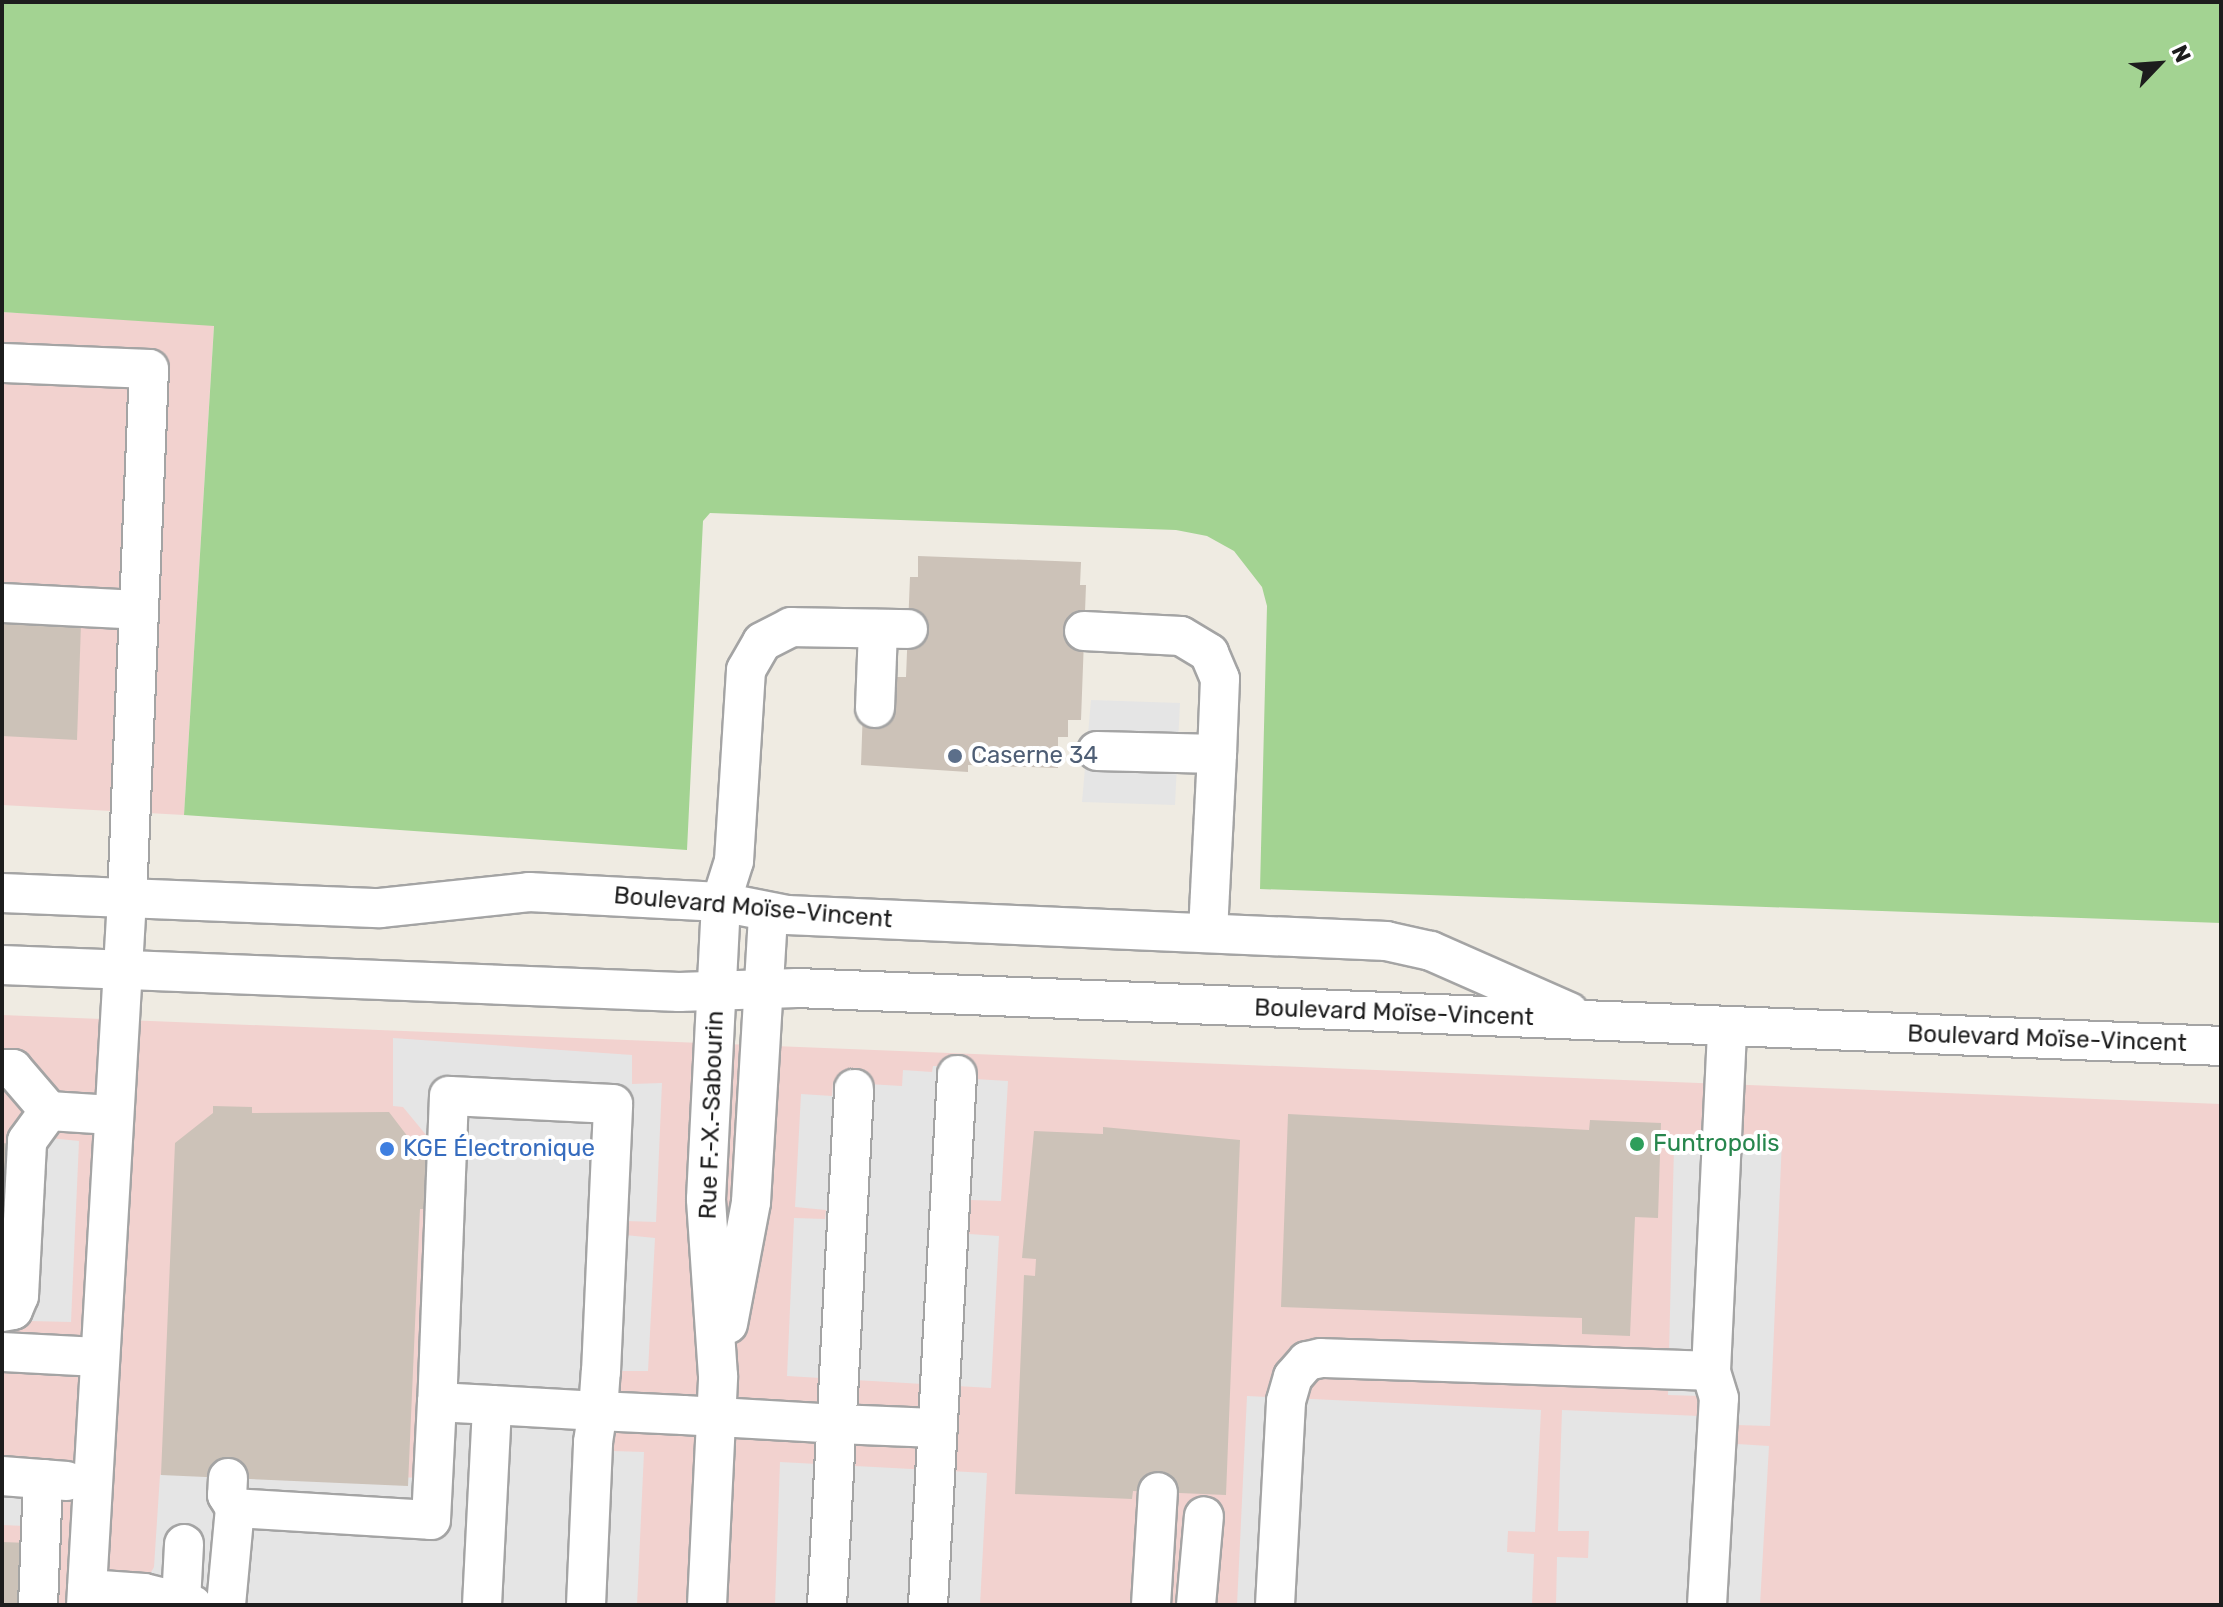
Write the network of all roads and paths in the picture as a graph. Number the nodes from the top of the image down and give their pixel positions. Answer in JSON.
{"nodes":[{"id":1,"x":2,"y":363,"type":"edge"},
{"id":2,"x":2,"y":603,"type":"edge"},
{"id":3,"x":139,"y":610,"type":"junction"},
{"id":4,"x":1084,"y":631,"type":"dead end"},
{"id":5,"x":875,"y":708,"type":"dead end"},
{"id":6,"x":1097,"y":751,"type":"dead end"},
{"id":7,"x":1217,"y":754,"type":"junction"},
{"id":8,"x":734,"y":861,"type":"junction"},
{"id":9,"x":2,"y":893,"type":"edge"},
{"id":10,"x":127,"y":899,"type":"junction"},
{"id":11,"x":721,"y":902,"type":"junction"},
{"id":12,"x":768,"y":914,"type":"junction"},
{"id":13,"x":1208,"y":933,"type":"junction"},
{"id":14,"x":2,"y":965,"type":"edge"},
{"id":15,"x":121,"y":969,"type":"junction"},
{"id":16,"x":764,"y":990,"type":"junction"},
{"id":17,"x":717,"y":993,"type":"junction"},
{"id":18,"x":1586,"y":1019,"type":"junction"},
{"id":19,"x":1727,"y":1026,"type":"junction"},
{"id":20,"x":2221,"y":1046,"type":"edge"},
{"id":21,"x":2,"y":1069,"type":"edge"},
{"id":22,"x":957,"y":1075,"type":"dead end"},
{"id":23,"x":854,"y":1089,"type":"dead end"},
{"id":24,"x":49,"y":1111,"type":"junction"},
{"id":25,"x":112,"y":1115,"type":"junction"},
{"id":26,"x":2,"y":1312,"type":"edge"},
{"id":27,"x":2,"y":1352,"type":"edge"},
{"id":28,"x":98,"y":1357,"type":"junction"},
{"id":29,"x":1711,"y":1371,"type":"junction"},
{"id":30,"x":718,"y":1376,"type":"junction"},
{"id":31,"x":437,"y":1402,"type":"junction"},
{"id":32,"x":492,"y":1405,"type":"junction"},
{"id":33,"x":598,"y":1411,"type":"junction"},
{"id":34,"x":717,"y":1418,"type":"junction"},
{"id":35,"x":837,"y":1424,"type":"junction"},
{"id":36,"x":938,"y":1428,"type":"junction"},
{"id":37,"x":2,"y":1476,"type":"edge"},
{"id":38,"x":43,"y":1479,"type":"junction"},
{"id":39,"x":92,"y":1483,"type":"junction"},
{"id":40,"x":1158,"y":1492,"type":"dead end"},
{"id":41,"x":1204,"y":1516,"type":"dead end"},
{"id":42,"x":431,"y":1520,"type":"junction"},
{"id":43,"x":486,"y":1524,"type":"junction"},
{"id":44,"x":184,"y":1544,"type":"dead end"},
{"id":45,"x":86,"y":1597,"type":"edge"},
{"id":46,"x":1148,"y":1602,"type":"edge"},
{"id":47,"x":187,"y":1604,"type":"edge"},
{"id":48,"x":38,"y":1605,"type":"edge"},
{"id":49,"x":226,"y":1605,"type":"edge"},
{"id":50,"x":482,"y":1605,"type":"edge"},
{"id":51,"x":586,"y":1605,"type":"edge"},
{"id":52,"x":707,"y":1605,"type":"edge"},
{"id":53,"x":827,"y":1605,"type":"edge"},
{"id":54,"x":928,"y":1605,"type":"edge"},
{"id":55,"x":1196,"y":1605,"type":"edge"},
{"id":56,"x":1275,"y":1605,"type":"edge"},
{"id":57,"x":1707,"y":1605,"type":"edge"}],
"edges":[{"from":1,"to":3,"type":"street"},
{"from":2,"to":3,"type":"street"},
{"from":3,"to":10,"type":"street"},
{"from":4,"to":7,"type":"street"},
{"from":5,"to":8,"type":"street","name":"Rue F.-X.-Sabourin"},
{"from":6,"to":7,"type":"street"},
{"from":7,"to":13,"type":"street"},
{"from":8,"to":11,"type":"street","name":"Rue F.-X.-Sabourin"},
{"from":8,"to":12,"type":"street"},
{"from":9,"to":10,"type":"street","name":"Boulevard Moïse-Vincent"},
{"from":10,"to":11,"type":"street","name":"Boulevard Moïse-Vincent"},
{"from":10,"to":15,"type":"street"},
{"from":11,"to":12,"type":"street","name":"Boulevard Moïse-Vincent"},
{"from":11,"to":17,"type":"street","name":"Rue F.-X.-Sabourin"},
{"from":12,"to":13,"type":"street","name":"Boulevard Moïse-Vincent"},
{"from":12,"to":16,"type":"street","name":"Rue F.-X.-Sabourin"},
{"from":13,"to":18,"type":"street","name":"Boulevard Moïse-Vincent"},
{"from":14,"to":15,"type":"street","name":"Boulevard Moïse-Vincent"},
{"from":15,"to":17,"type":"street","name":"Boulevard Moïse-Vincent"},
{"from":15,"to":25,"type":"street"},
{"from":16,"to":17,"type":"street","name":"Boulevard Moïse-Vincent"},
{"from":16,"to":18,"type":"street","name":"Boulevard Moïse-Vincent"},
{"from":16,"to":30,"type":"street","name":"Rue F.-X.-Sabourin"},
{"from":17,"to":30,"type":"street","name":"Rue F.-X.-Sabourin"},
{"from":18,"to":19,"type":"street","name":"Boulevard Moïse-Vincent"},
{"from":19,"to":20,"type":"street","name":"Boulevard Moïse-Vincent"},
{"from":19,"to":29,"type":"street"},
{"from":21,"to":24,"type":"street"},
{"from":22,"to":36,"type":"street"},
{"from":23,"to":35,"type":"street"},
{"from":24,"to":25,"type":"street"},
{"from":24,"to":26,"type":"street"},
{"from":25,"to":28,"type":"street"},
{"from":27,"to":28,"type":"street"},
{"from":28,"to":39,"type":"street"},
{"from":29,"to":56,"type":"street"},
{"from":29,"to":57,"type":"street"},
{"from":30,"to":34,"type":"street","name":"Rue F.-X.-Sabourin"},
{"from":31,"to":32,"type":"street"},
{"from":31,"to":33,"type":"street"},
{"from":31,"to":42,"type":"street"},
{"from":32,"to":33,"type":"street"},
{"from":32,"to":43,"type":"street"},
{"from":33,"to":34,"type":"street"},
{"from":33,"to":51,"type":"street"},
{"from":34,"to":35,"type":"street"},
{"from":34,"to":52,"type":"street","name":"Rue F.-X.-Sabourin"},
{"from":35,"to":36,"type":"street"},
{"from":35,"to":53,"type":"street"},
{"from":36,"to":54,"type":"street"},
{"from":37,"to":38,"type":"street"},
{"from":38,"to":39,"type":"street"},
{"from":38,"to":48,"type":"street"},
{"from":39,"to":45,"type":"street"},
{"from":40,"to":46,"type":"street"},
{"from":41,"to":55,"type":"street"},
{"from":42,"to":43,"type":"street"},
{"from":42,"to":49,"type":"street"},
{"from":43,"to":50,"type":"street"},
{"from":44,"to":47,"type":"street"},
{"from":45,"to":47,"type":"street"}]}
